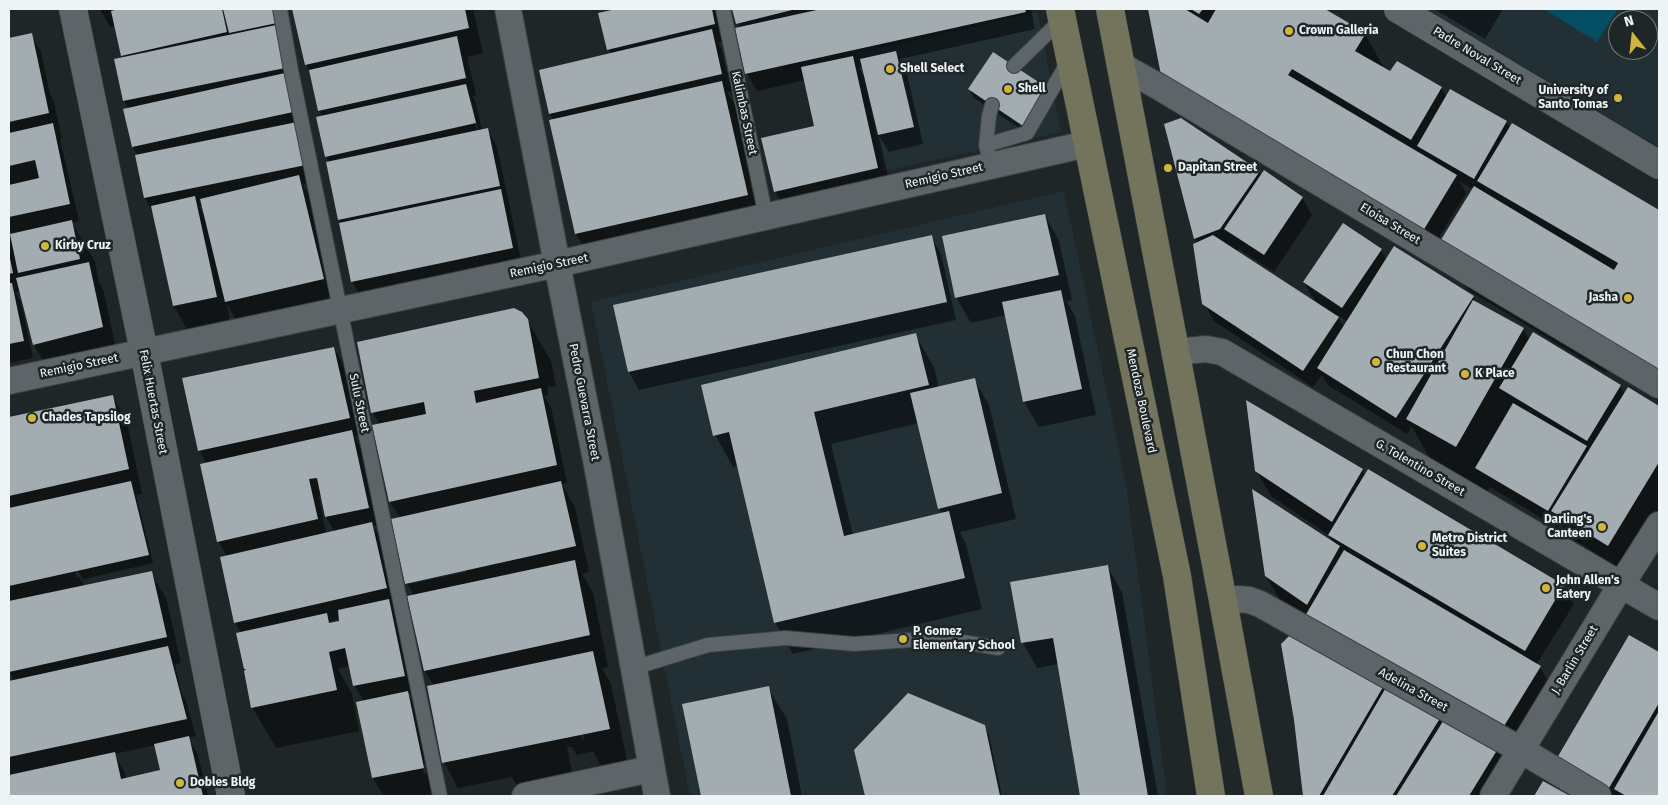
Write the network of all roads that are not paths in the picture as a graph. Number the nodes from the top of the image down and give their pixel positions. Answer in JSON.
{"nodes":[{"id":1,"x":73,"y":9,"type":"edge"},
{"id":2,"x":280,"y":9,"type":"edge"},
{"id":3,"x":508,"y":9,"type":"edge"},
{"id":4,"x":723,"y":9,"type":"edge"},
{"id":5,"x":1110,"y":9,"type":"edge"},
{"id":6,"x":1398,"y":9,"type":"edge"},
{"id":7,"x":1065,"y":12,"type":"edge"},
{"id":8,"x":1070,"y":58,"type":"junction"},
{"id":9,"x":1120,"y":65,"type":"junction"},
{"id":10,"x":1014,"y":66,"type":"dead end"},
{"id":11,"x":992,"y":105,"type":"dead end"},
{"id":12,"x":1087,"y":144,"type":"junction"},
{"id":13,"x":1029,"y":145,"type":"junction"},
{"id":14,"x":988,"y":155,"type":"junction"},
{"id":15,"x":1659,"y":165,"type":"edge"},
{"id":16,"x":766,"y":218,"type":"junction"},
{"id":17,"x":557,"y":264,"type":"junction"},
{"id":18,"x":340,"y":311,"type":"junction"},
{"id":19,"x":144,"y":352,"type":"junction"},
{"id":20,"x":1175,"y":352,"type":"junction"},
{"id":21,"x":9,"y":382,"type":"edge"},
{"id":22,"x":1659,"y":386,"type":"edge"},
{"id":23,"x":1659,"y":525,"type":"edge"},
{"id":24,"x":1621,"y":584,"type":"junction"},
{"id":25,"x":1223,"y":601,"type":"junction"},
{"id":26,"x":1659,"y":607,"type":"edge"},
{"id":27,"x":998,"y":648,"type":"dead end"},
{"id":28,"x":633,"y":668,"type":"junction"},
{"id":29,"x":1521,"y":750,"type":"junction"},
{"id":30,"x":651,"y":769,"type":"junction"},
{"id":31,"x":231,"y":796,"type":"edge"},
{"id":32,"x":440,"y":796,"type":"edge"},
{"id":33,"x":526,"y":796,"type":"edge"},
{"id":34,"x":657,"y":796,"type":"edge"},
{"id":35,"x":1211,"y":796,"type":"edge"},
{"id":36,"x":1259,"y":796,"type":"edge"},
{"id":37,"x":1493,"y":796,"type":"edge"},
{"id":38,"x":1598,"y":796,"type":"edge"}],
"edges":[{"from":1,"to":19,"type":"street","name":"Felix Huertas Street"},
{"from":2,"to":18,"type":"lane","name":"Sulu Street"},
{"from":3,"to":17,"type":"street","name":"Pedro Guevarra Street"},
{"from":4,"to":16,"type":"lane","name":"Kalimbas Street"},
{"from":5,"to":9,"type":"main road"},
{"from":6,"to":15,"type":"street","name":"Padre Noval Street"},
{"from":7,"to":8,"type":"main road","name":"Mendoza Boulevard"},
{"from":7,"to":10,"type":"lane"},
{"from":8,"to":12,"type":"main road","name":"Mendoza Boulevard"},
{"from":8,"to":13,"type":"lane"},
{"from":9,"to":20,"type":"main road"},
{"from":9,"to":22,"type":"street","name":"Eloisa Street"},
{"from":11,"to":14,"type":"lane"},
{"from":12,"to":13,"type":"street","name":"Remigio Street"},
{"from":12,"to":35,"type":"main road","name":"Mendoza Boulevard"},
{"from":13,"to":14,"type":"street","name":"Remigio Street"},
{"from":14,"to":16,"type":"street","name":"Remigio Street"},
{"from":16,"to":17,"type":"street","name":"Remigio Street"},
{"from":17,"to":18,"type":"street","name":"Remigio Street"},
{"from":17,"to":28,"type":"street","name":"Pedro Guevarra Street"},
{"from":18,"to":19,"type":"street","name":"Remigio Street"},
{"from":18,"to":32,"type":"lane","name":"Sulu Street"},
{"from":19,"to":21,"type":"street","name":"Remigio Street"},
{"from":19,"to":31,"type":"street","name":"Felix Huertas Street"},
{"from":20,"to":24,"type":"street","name":"G. Tolentino Street"},
{"from":20,"to":25,"type":"main road"},
{"from":23,"to":24,"type":"street","name":"J. Barlin Street"},
{"from":24,"to":26,"type":"street","name":"G. Tolentino Street"},
{"from":24,"to":29,"type":"street","name":"J. Barlin Street"},
{"from":25,"to":29,"type":"street","name":"Adelina Street"},
{"from":25,"to":36,"type":"main road"},
{"from":27,"to":28,"type":"lane"},
{"from":28,"to":30,"type":"street","name":"Pedro Guevarra Street"},
{"from":29,"to":37,"type":"street","name":"J. Barlin Street"},
{"from":29,"to":38,"type":"street","name":"Adelina Street"},
{"from":30,"to":33,"type":"street"},
{"from":30,"to":34,"type":"street","name":"Pedro Guevarra Street"}]}
